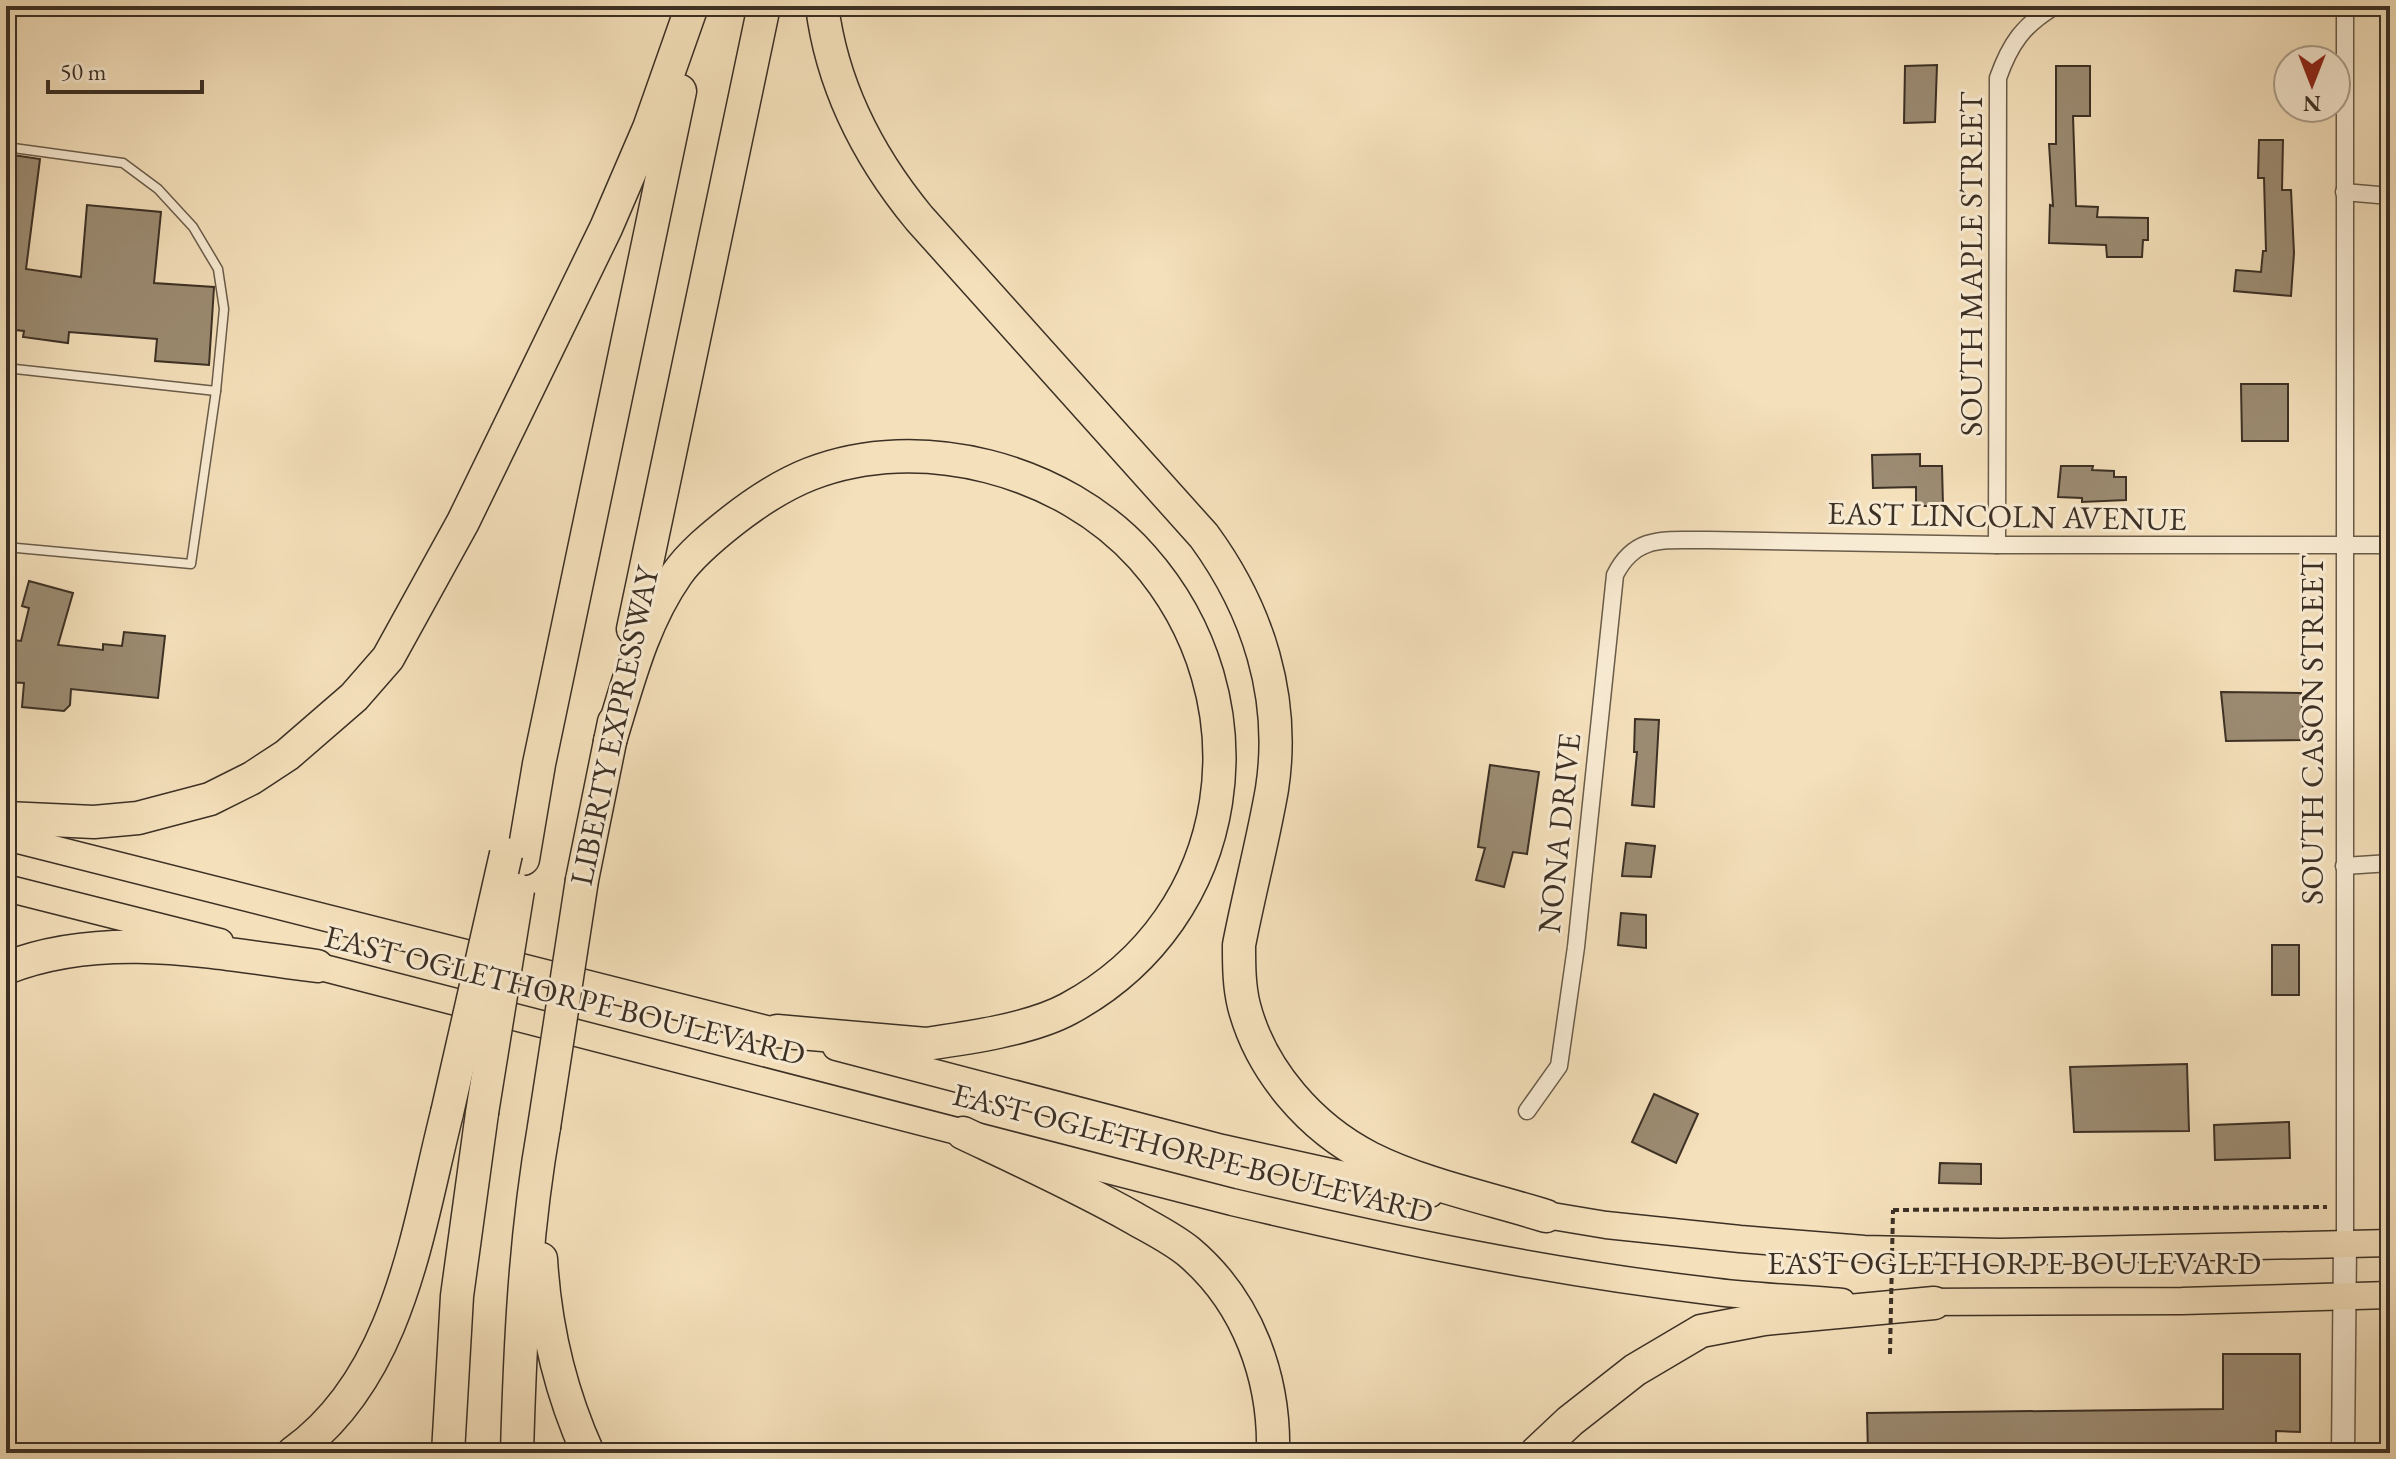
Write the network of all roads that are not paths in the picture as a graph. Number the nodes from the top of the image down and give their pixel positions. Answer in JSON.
{"nodes":[{"id":1,"x":695,"y":6,"type":"edge"},
{"id":2,"x":764,"y":6,"type":"edge"},
{"id":3,"x":822,"y":6,"type":"edge"},
{"id":4,"x":2055,"y":6,"type":"edge"},
{"id":5,"x":2345,"y":6,"type":"edge"},
{"id":6,"x":6,"y":147,"type":"edge"},
{"id":7,"x":2344,"y":192,"type":"junction"},
{"id":8,"x":2390,"y":196,"type":"edge"},
{"id":9,"x":6,"y":368,"type":"edge"},
{"id":10,"x":216,"y":391,"type":"junction"},
{"id":11,"x":1997,"y":545,"type":"junction"},
{"id":12,"x":2390,"y":545,"type":"edge"},
{"id":13,"x":6,"y":547,"type":"edge"},
{"id":14,"x":2344,"y":547,"type":"junction"},
{"id":15,"x":1628,"y":554,"type":"joint"},
{"id":16,"x":610,"y":741,"type":"junction"},
{"id":17,"x":6,"y":818,"type":"edge"},
{"id":18,"x":6,"y":837,"type":"edge"},
{"id":19,"x":515,"y":856,"type":"junction"},
{"id":20,"x":2390,"y":863,"type":"edge"},
{"id":21,"x":2344,"y":866,"type":"junction"},
{"id":22,"x":6,"y":888,"type":"edge"},
{"id":23,"x":317,"y":966,"type":"junction"},
{"id":24,"x":6,"y":968,"type":"edge"},
{"id":25,"x":777,"y":1031,"type":"junction"},
{"id":26,"x":1527,"y":1111,"type":"dead end"},
{"id":27,"x":963,"y":1133,"type":"junction"},
{"id":28,"x":536,"y":1174,"type":"junction"},
{"id":29,"x":1546,"y":1216,"type":"junction"},
{"id":30,"x":2390,"y":1243,"type":"edge"},
{"id":31,"x":2345,"y":1244,"type":"junction"},
{"id":32,"x":2390,"y":1295,"type":"edge"},
{"id":33,"x":2345,"y":1298,"type":"junction"},
{"id":34,"x":1934,"y":1303,"type":"junction"},
{"id":35,"x":293,"y":1453,"type":"edge"},
{"id":36,"x":448,"y":1453,"type":"edge"},
{"id":37,"x":517,"y":1453,"type":"edge"},
{"id":38,"x":588,"y":1453,"type":"edge"},
{"id":39,"x":1273,"y":1453,"type":"edge"},
{"id":40,"x":1536,"y":1453,"type":"edge"},
{"id":41,"x":2343,"y":1453,"type":"edge"}],
"edges":[{"from":1,"to":17,"type":"highway"},
{"from":1,"to":19,"type":"highway","name":"LIBERTY EXPRESSWAY"},
{"from":2,"to":16,"type":"highway","name":"LIBERTY EXPRESSWAY"},
{"from":3,"to":29,"type":"highway"},
{"from":4,"to":11,"type":"street","name":"SOUTH MAPLE STREET"},
{"from":5,"to":7,"type":"street","name":"SOUTH CASON STREET"},
{"from":6,"to":10,"type":"lane"},
{"from":7,"to":8,"type":"street"},
{"from":7,"to":14,"type":"street","name":"SOUTH CASON STREET"},
{"from":9,"to":10,"type":"lane"},
{"from":10,"to":13,"type":"lane"},
{"from":11,"to":14,"type":"street","name":"EAST LINCOLN AVENUE"},
{"from":11,"to":15,"type":"street","name":"EAST LINCOLN AVENUE"},
{"from":12,"to":14,"type":"street","name":"EAST LINCOLN AVENUE"},
{"from":14,"to":21,"type":"street","name":"SOUTH CASON STREET"},
{"from":15,"to":26,"type":"street","name":"NONA DRIVE"},
{"from":16,"to":25,"type":"highway"},
{"from":16,"to":28,"type":"highway","name":"LIBERTY EXPRESSWAY","bridge":true},
{"from":18,"to":25,"type":"main road","name":"EAST OGLETHORPE BOULEVARD"},
{"from":19,"to":35,"type":"highway","bridge":true},
{"from":19,"to":36,"type":"highway","name":"LIBERTY EXPRESSWAY","bridge":true},
{"from":20,"to":21,"type":"street"},
{"from":21,"to":31,"type":"street","name":"SOUTH CASON STREET"},
{"from":22,"to":23,"type":"main road","name":"EAST OGLETHORPE BOULEVARD"},
{"from":23,"to":24,"type":"highway"},
{"from":23,"to":27,"type":"main road","name":"EAST OGLETHORPE BOULEVARD"},
{"from":25,"to":29,"type":"main road","name":"EAST OGLETHORPE BOULEVARD"},
{"from":27,"to":34,"type":"main road","name":"EAST OGLETHORPE BOULEVARD"},
{"from":27,"to":39,"type":"highway"},
{"from":28,"to":37,"type":"highway","name":"LIBERTY EXPRESSWAY"},
{"from":28,"to":38,"type":"highway"},
{"from":29,"to":31,"type":"main road","name":"EAST OGLETHORPE BOULEVARD"},
{"from":30,"to":31,"type":"main road","name":"EAST OGLETHORPE BOULEVARD"},
{"from":31,"to":33,"type":"street","name":"SOUTH CASON STREET"},
{"from":32,"to":33,"type":"main road","name":"EAST OGLETHORPE BOULEVARD"},
{"from":33,"to":34,"type":"main road","name":"EAST OGLETHORPE BOULEVARD"},
{"from":33,"to":41,"type":"street","name":"SOUTH CASON STREET"},
{"from":34,"to":40,"type":"highway"}]}
